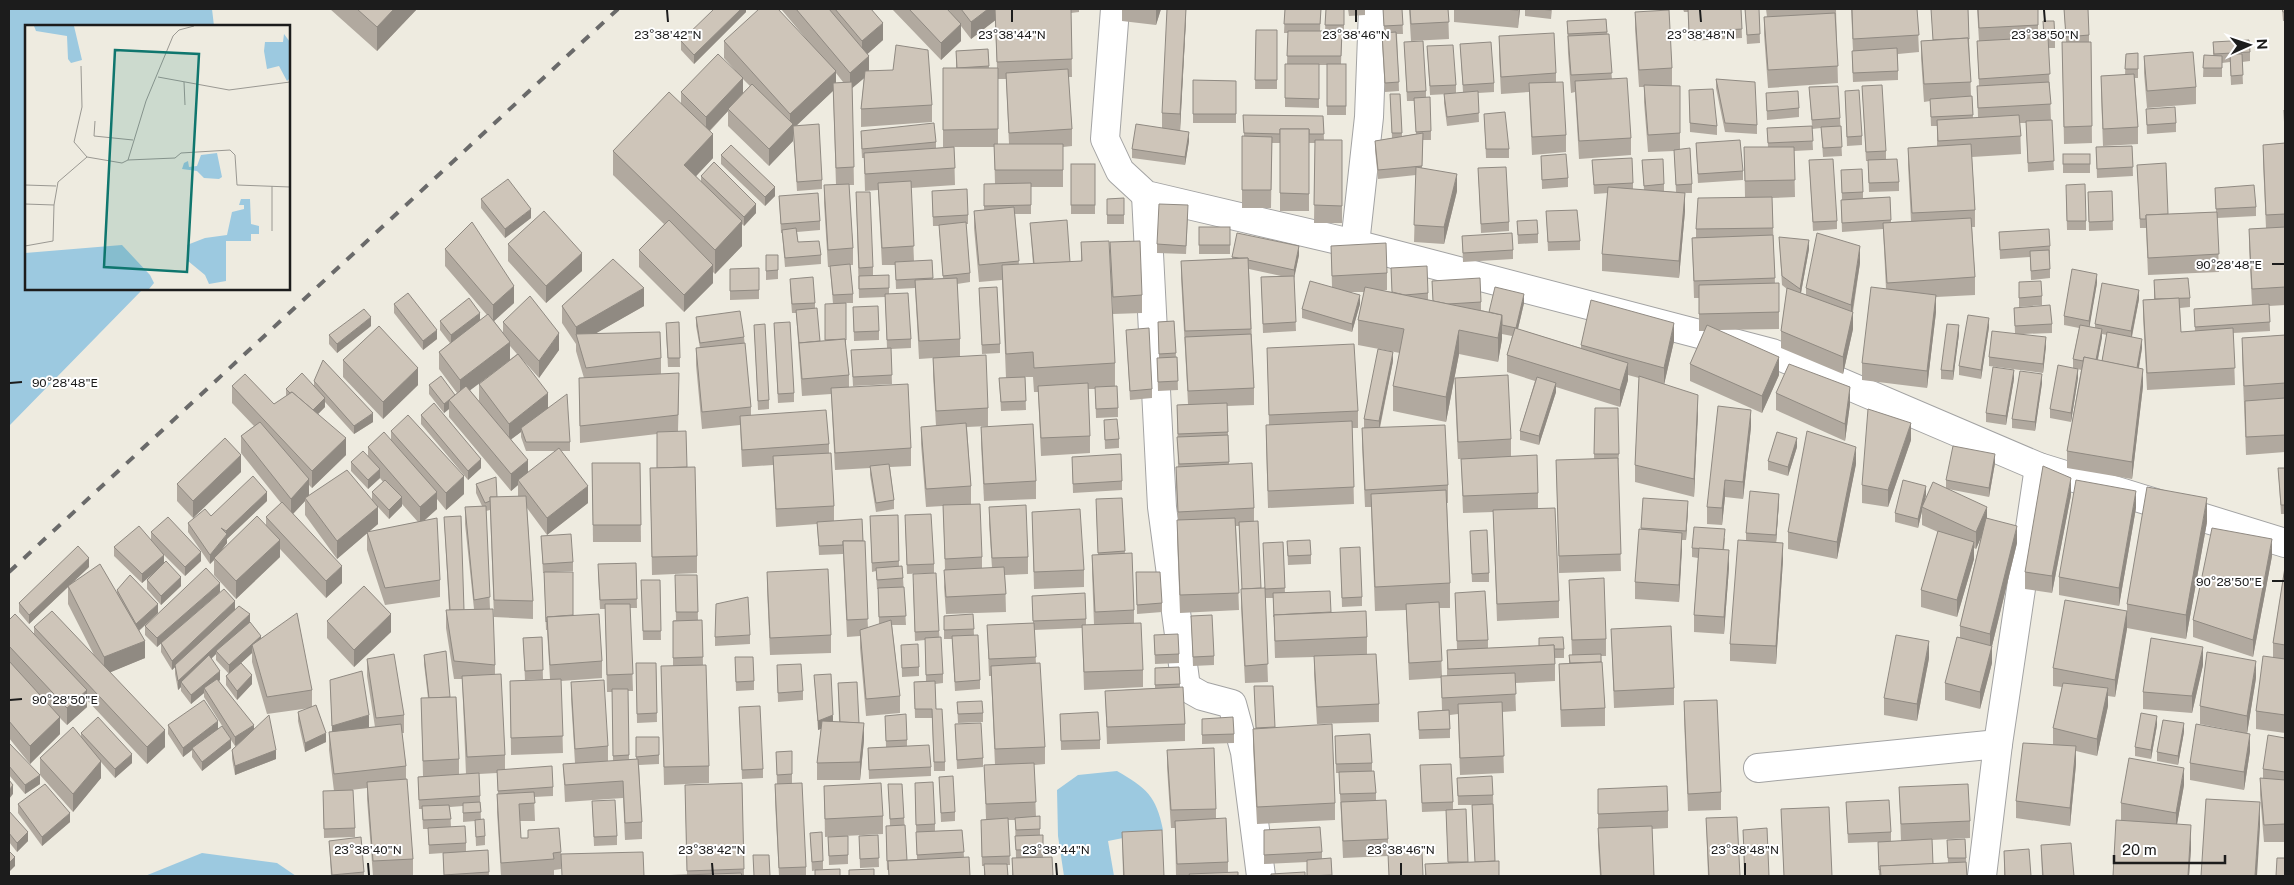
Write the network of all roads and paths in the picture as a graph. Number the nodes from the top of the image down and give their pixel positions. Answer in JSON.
{"nodes":[{"id":1,"x":1116,"y":9,"type":"edge"},
{"id":2,"x":1373,"y":9,"type":"edge"},
{"id":3,"x":1146,"y":195,"type":"junction"},
{"id":4,"x":1355,"y":244,"type":"junction"},
{"id":5,"x":2039,"y":467,"type":"junction"},
{"id":6,"x":2285,"y":544,"type":"edge"},
{"id":7,"x":1998,"y":744,"type":"junction"},
{"id":8,"x":1758,"y":768,"type":"dead end"},
{"id":9,"x":1261,"y":876,"type":"edge"},
{"id":10,"x":1982,"y":876,"type":"edge"}],
"edges":[{"from":1,"to":3,"type":"street"},
{"from":2,"to":4,"type":"street"},
{"from":3,"to":4,"type":"street"},
{"from":3,"to":9,"type":"street"},
{"from":4,"to":5,"type":"street"},
{"from":5,"to":6,"type":"street"},
{"from":5,"to":7,"type":"street"},
{"from":7,"to":8,"type":"street"},
{"from":7,"to":10,"type":"street"}]}
